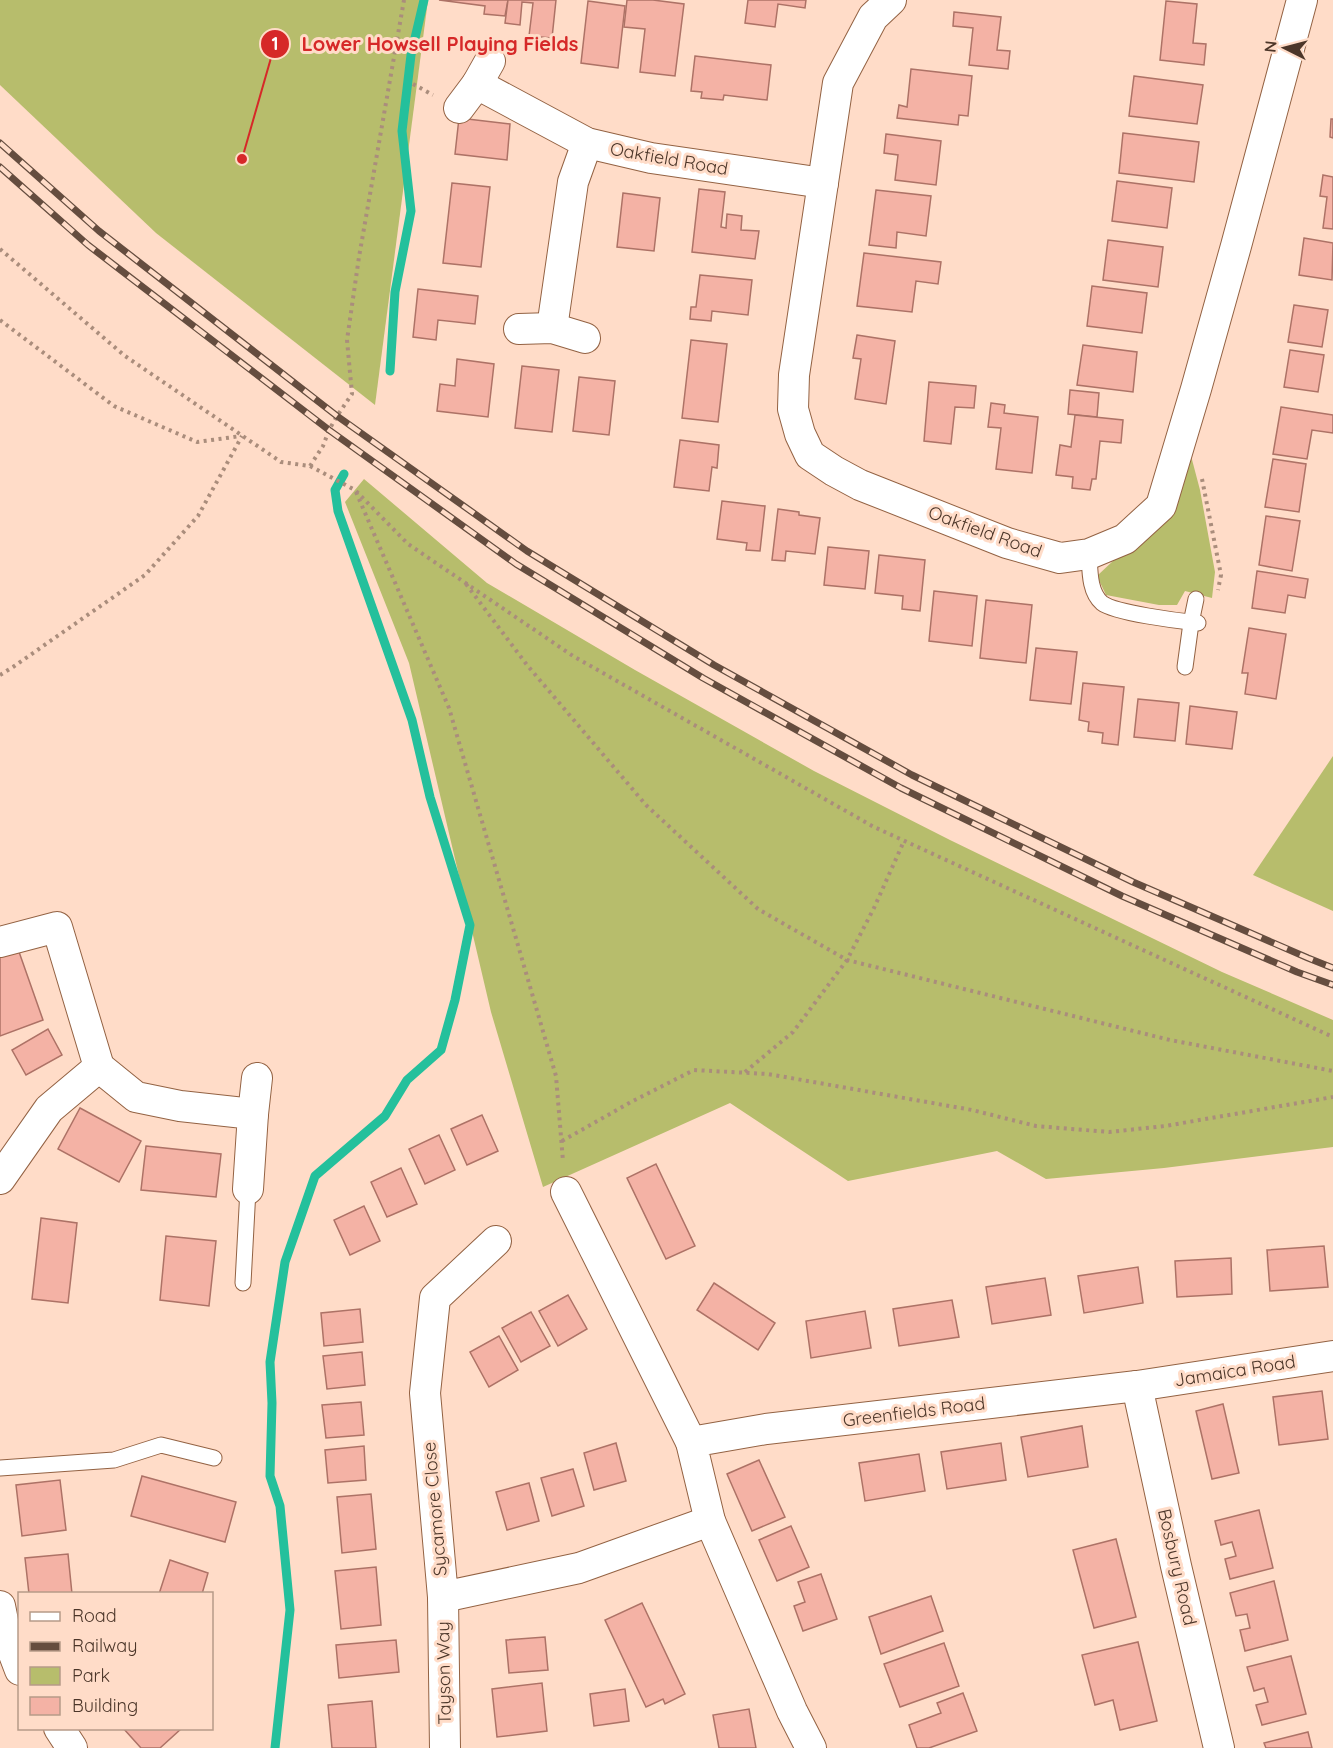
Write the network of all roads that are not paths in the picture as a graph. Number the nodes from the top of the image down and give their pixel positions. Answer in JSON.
{"nodes":[{"id":1,"x":891,"y":0,"type":"edge"},
{"id":2,"x":1302,"y":0,"type":"edge"},
{"id":3,"x":459,"y":108,"type":"dead end"},
{"id":4,"x":587,"y":143,"type":"junction"},
{"id":5,"x":823,"y":183,"type":"junction"},
{"id":6,"x":552,"y":328,"type":"junction"},
{"id":7,"x":519,"y":329,"type":"dead end"},
{"id":8,"x":585,"y":338,"type":"dead end"},
{"id":9,"x":1089,"y":554,"type":"junction"},
{"id":10,"x":1196,"y":599,"type":"dead end"},
{"id":11,"x":1195,"y":623,"type":"junction"},
{"id":12,"x":1185,"y":667,"type":"dead end"},
{"id":13,"x":0,"y":942,"type":"edge"},
{"id":14,"x":99,"y":1067,"type":"junction"},
{"id":15,"x":257,"y":1078,"type":"dead end"},
{"id":16,"x":253,"y":1114,"type":"junction"},
{"id":17,"x":0,"y":1179,"type":"edge"},
{"id":18,"x":248,"y":1189,"type":"joint"},
{"id":19,"x":566,"y":1192,"type":"road end"},
{"id":20,"x":496,"y":1241,"type":"dead end"},
{"id":21,"x":243,"y":1283,"type":"dead end"},
{"id":22,"x":1333,"y":1356,"type":"edge"},
{"id":23,"x":1137,"y":1386,"type":"junction"},
{"id":24,"x":691,"y":1442,"type":"junction"},
{"id":25,"x":214,"y":1458,"type":"dead end"},
{"id":26,"x":0,"y":1468,"type":"edge"},
{"id":27,"x":710,"y":1521,"type":"junction"},
{"id":28,"x":443,"y":1597,"type":"junction"},
{"id":29,"x":0,"y":1606,"type":"edge"},
{"id":30,"x":18,"y":1665,"type":"edge"},
{"id":31,"x":60,"y":1730,"type":"edge"},
{"id":32,"x":72,"y":1748,"type":"edge"},
{"id":33,"x":445,"y":1748,"type":"edge"},
{"id":34,"x":811,"y":1748,"type":"edge"},
{"id":35,"x":1219,"y":1748,"type":"edge"}],
"edges":[{"from":1,"to":5,"type":"street","name":"Oakfield Road"},
{"from":2,"to":9,"type":"street","name":"Oakfield Road"},
{"from":3,"to":4,"type":"street","name":"Oakfield Road"},
{"from":4,"to":5,"type":"street","name":"Oakfield Road"},
{"from":4,"to":6,"type":"street","name":"Oakfield Road"},
{"from":5,"to":9,"type":"street","name":"Oakfield Road"},
{"from":6,"to":7,"type":"street"},
{"from":6,"to":8,"type":"street"},
{"from":9,"to":11,"type":"lane"},
{"from":10,"to":11,"type":"lane"},
{"from":11,"to":12,"type":"lane"},
{"from":13,"to":14,"type":"street"},
{"from":14,"to":16,"type":"street"},
{"from":14,"to":17,"type":"street"},
{"from":15,"to":16,"type":"street"},
{"from":16,"to":18,"type":"street"},
{"from":18,"to":21,"type":"lane"},
{"from":19,"to":24,"type":"street"},
{"from":20,"to":28,"type":"street","name":"Sycamore Close"},
{"from":22,"to":23,"type":"street","name":"Jamaica Road"},
{"from":23,"to":24,"type":"street","name":"Greenfields Road"},
{"from":23,"to":35,"type":"street","name":"Bosbury Road"},
{"from":24,"to":27,"type":"street"},
{"from":25,"to":26,"type":"lane"},
{"from":27,"to":28,"type":"street","name":"Sycamore Close"},
{"from":27,"to":34,"type":"street"},
{"from":28,"to":33,"type":"street","name":"Tayson Way"},
{"from":29,"to":30,"type":"street"},
{"from":31,"to":32,"type":"street"}]}
